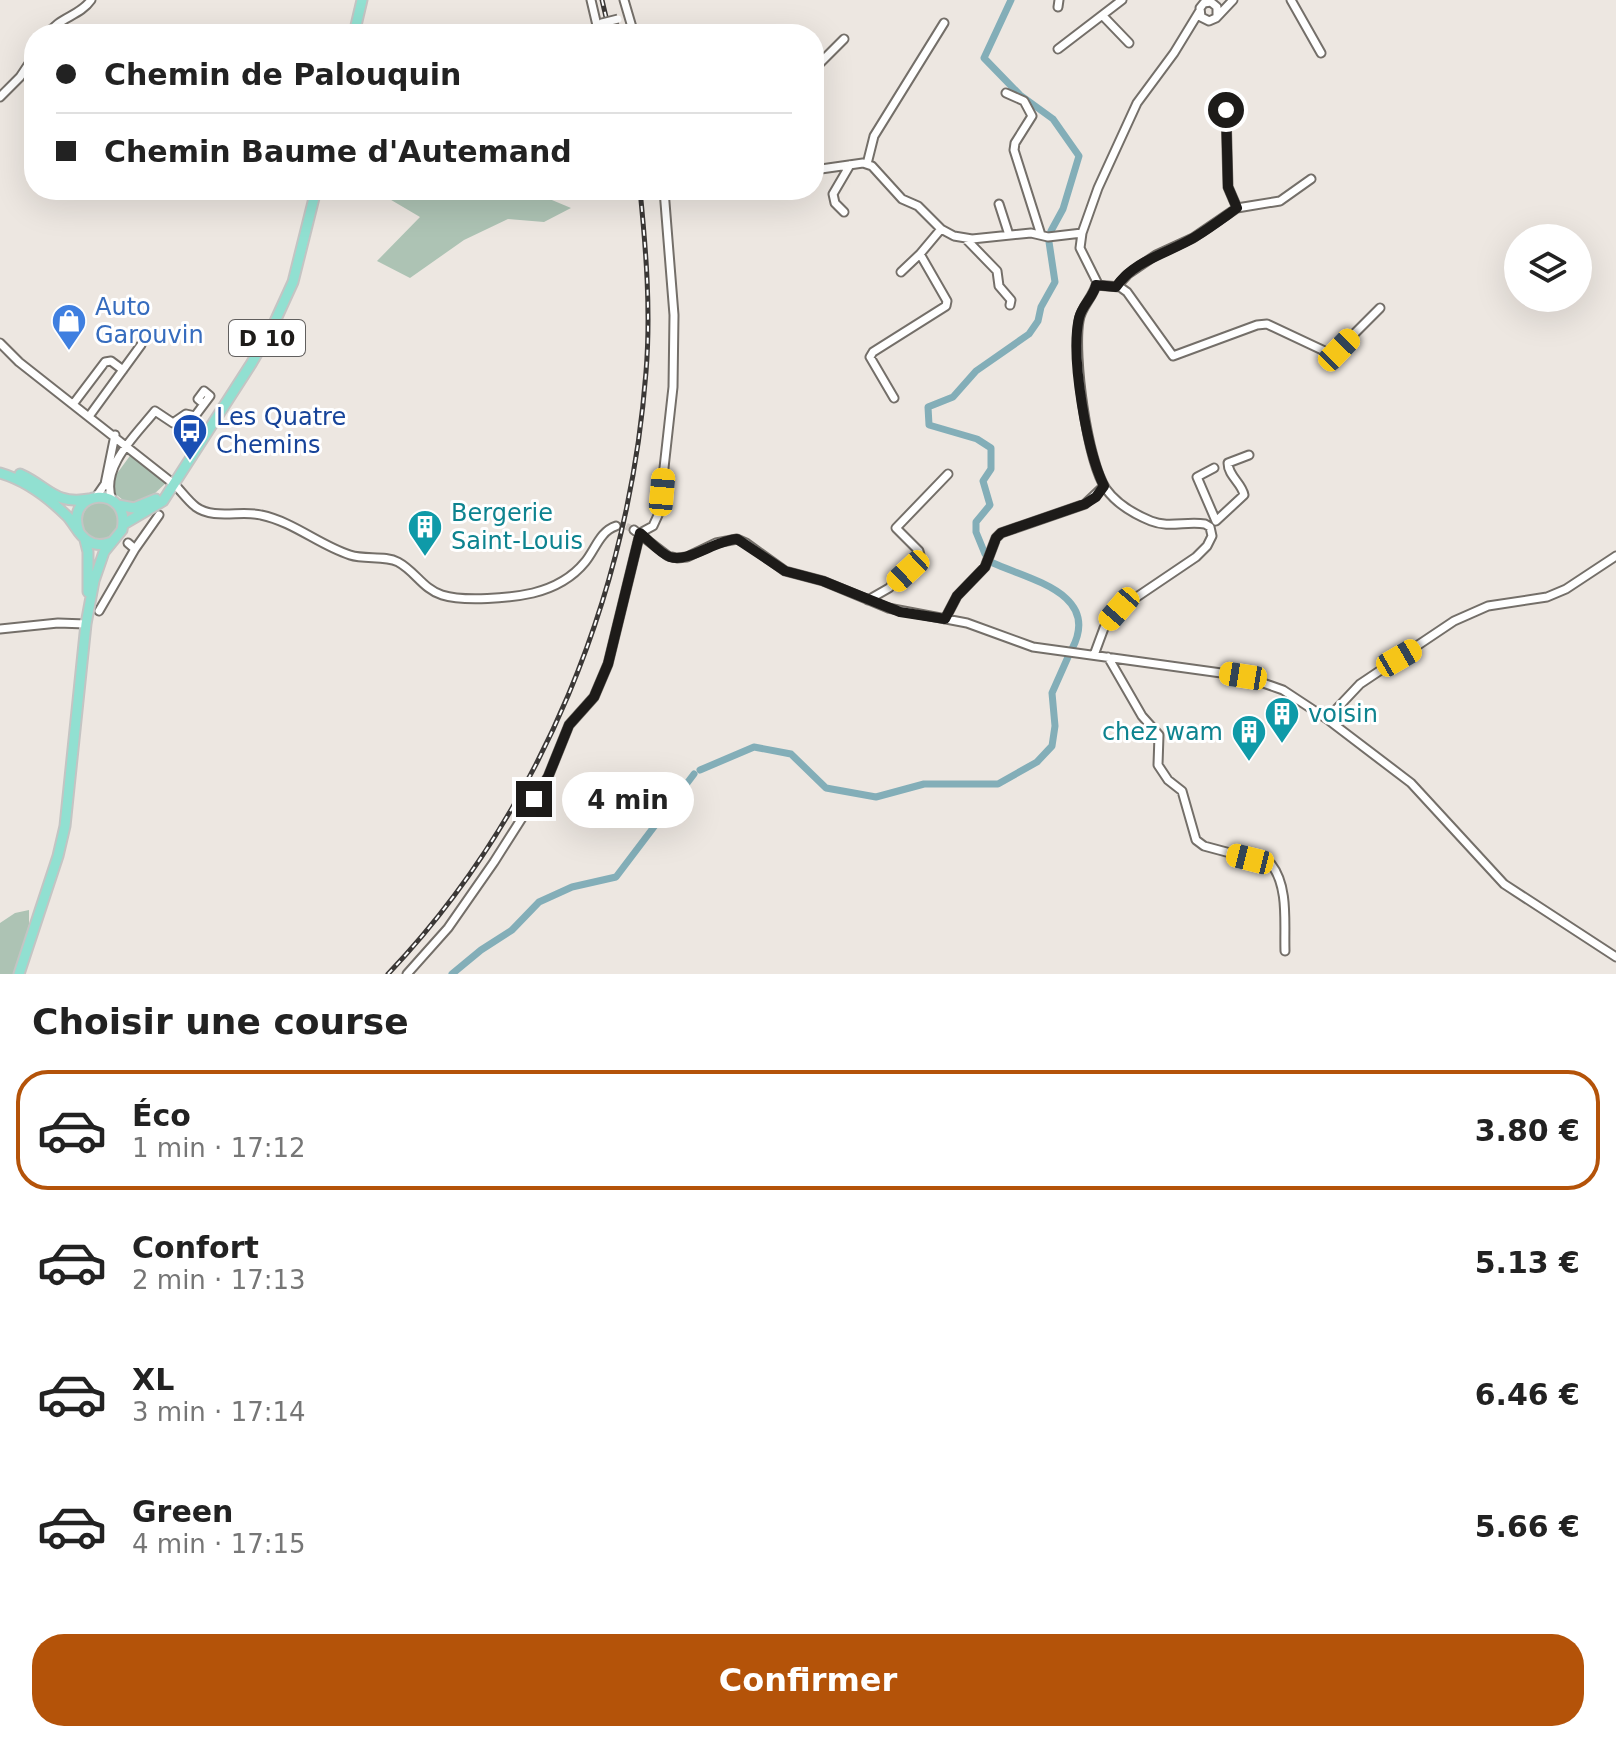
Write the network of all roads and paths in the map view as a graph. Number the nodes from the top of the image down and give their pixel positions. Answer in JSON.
{"nodes":[{"id":1,"x":91,"y":0,"type":"edge"},
{"id":2,"x":362,"y":0,"type":"edge"},
{"id":3,"x":591,"y":0,"type":"edge"},
{"id":4,"x":624,"y":0,"type":"edge"},
{"id":5,"x":1122,"y":0,"type":"edge"},
{"id":6,"x":1226,"y":0,"type":"edge"},
{"id":7,"x":1233,"y":0,"type":"edge"},
{"id":8,"x":1291,"y":0,"type":"edge"},
{"id":9,"x":1202,"y":4,"type":"edge"},
{"id":10,"x":1216,"y":5,"type":"junction"},
{"id":11,"x":1217,"y":15,"type":"junction"},
{"id":12,"x":629,"y":16,"type":"junction"},
{"id":13,"x":1103,"y":16,"type":"junction"},
{"id":14,"x":1205,"y":20,"type":"junction"},
{"id":15,"x":600,"y":23,"type":"joint"},
{"id":16,"x":944,"y":23,"type":"dead end"},
{"id":17,"x":57,"y":24,"type":"edge"},
{"id":18,"x":356,"y":24,"type":"edge"},
{"id":19,"x":631,"y":24,"type":"edge"},
{"id":20,"x":1191,"y":28,"type":"junction"},
{"id":21,"x":844,"y":39,"type":"dead end"},
{"id":22,"x":1129,"y":43,"type":"dead end"},
{"id":23,"x":1058,"y":49,"type":"dead end"},
{"id":24,"x":1321,"y":53,"type":"dead end"},
{"id":25,"x":824,"y":59,"type":"edge"},
{"id":26,"x":24,"y":71,"type":"edge"},
{"id":27,"x":2,"y":91,"type":"edge"},
{"id":28,"x":1006,"y":93,"type":"dead end"},
{"id":29,"x":1226,"y":110,"type":"dead end"},
{"id":30,"x":867,"y":164,"type":"junction"},
{"id":31,"x":850,"y":165,"type":"junction"},
{"id":32,"x":824,"y":169,"type":"edge"},
{"id":33,"x":1311,"y":179,"type":"dead end"},
{"id":34,"x":314,"y":200,"type":"edge"},
{"id":35,"x":665,"y":200,"type":"edge"},
{"id":36,"x":999,"y":204,"type":"dead end"},
{"id":37,"x":1237,"y":208,"type":"junction"},
{"id":38,"x":844,"y":212,"type":"dead end"},
{"id":39,"x":941,"y":229,"type":"junction"},
{"id":40,"x":1082,"y":233,"type":"junction"},
{"id":41,"x":1009,"y":235,"type":"junction"},
{"id":42,"x":1041,"y":235,"type":"junction"},
{"id":43,"x":965,"y":238,"type":"junction"},
{"id":44,"x":920,"y":254,"type":"junction"},
{"id":45,"x":901,"y":272,"type":"dead end"},
{"id":46,"x":1096,"y":285,"type":"junction"},
{"id":47,"x":1116,"y":287,"type":"junction"},
{"id":48,"x":1010,"y":305,"type":"dead end"},
{"id":49,"x":1380,"y":308,"type":"dead end"},
{"id":50,"x":0,"y":343,"type":"edge"},
{"id":51,"x":141,"y":345,"type":"dead end"},
{"id":52,"x":123,"y":370,"type":"junction"},
{"id":53,"x":894,"y":398,"type":"dead end"},
{"id":54,"x":74,"y":403,"type":"junction"},
{"id":55,"x":204,"y":404,"type":"dead end"},
{"id":56,"x":90,"y":415,"type":"junction"},
{"id":57,"x":115,"y":435,"type":"junction"},
{"id":58,"x":128,"y":446,"type":"junction"},
{"id":59,"x":1249,"y":455,"type":"dead end"},
{"id":60,"x":1214,"y":468,"type":"dead end"},
{"id":61,"x":0,"y":470,"type":"edge"},
{"id":62,"x":948,"y":474,"type":"dead end"},
{"id":63,"x":1104,"y":486,"type":"junction"},
{"id":64,"x":174,"y":487,"type":"junction"},
{"id":65,"x":92,"y":498,"type":"junction"},
{"id":66,"x":115,"y":502,"type":"junction"},
{"id":67,"x":159,"y":515,"type":"dead end"},
{"id":68,"x":616,"y":526,"type":"dead end"},
{"id":69,"x":123,"y":527,"type":"junction"},
{"id":70,"x":637,"y":532,"type":"junction"},
{"id":71,"x":82,"y":536,"type":"junction"},
{"id":72,"x":114,"y":541,"type":"junction"},
{"id":73,"x":128,"y":543,"type":"junction"},
{"id":74,"x":135,"y":549,"type":"junction"},
{"id":75,"x":1616,"y":556,"type":"edge"},
{"id":76,"x":868,"y":600,"type":"junction"},
{"id":77,"x":88,"y":607,"type":"junction"},
{"id":78,"x":99,"y":611,"type":"dead end"},
{"id":79,"x":945,"y":619,"type":"junction"},
{"id":80,"x":86,"y":624,"type":"junction"},
{"id":81,"x":0,"y":629,"type":"edge"},
{"id":82,"x":1094,"y":655,"type":"junction"},
{"id":83,"x":1108,"y":657,"type":"junction"},
{"id":84,"x":1327,"y":719,"type":"junction"},
{"id":85,"x":1285,"y":951,"type":"dead end"},
{"id":86,"x":1616,"y":957,"type":"edge"},
{"id":87,"x":19,"y":974,"type":"edge"},
{"id":88,"x":407,"y":974,"type":"edge"}],
"edges":[{"from":1,"to":17,"type":"street"},
{"from":2,"to":18,"type":"main road"},
{"from":3,"to":15,"type":"street"},
{"from":4,"to":12,"type":"street"},
{"from":5,"to":13,"type":"street"},
{"from":6,"to":10,"type":"street"},
{"from":7,"to":11,"type":"street"},
{"from":8,"to":24,"type":"street"},
{"from":9,"to":10,"type":"street"},
{"from":9,"to":14,"type":"street"},
{"from":9,"to":20,"type":"street"},
{"from":10,"to":11,"type":"street"},
{"from":11,"to":14,"type":"street"},
{"from":12,"to":15,"type":"street","bridge":true},
{"from":12,"to":19,"type":"street"},
{"from":13,"to":22,"type":"street"},
{"from":13,"to":23,"type":"street"},
{"from":14,"to":20,"type":"street"},
{"from":16,"to":30,"type":"street"},
{"from":20,"to":40,"type":"street"},
{"from":21,"to":25,"type":"street"},
{"from":26,"to":27,"type":"street"},
{"from":28,"to":42,"type":"street"},
{"from":29,"to":37,"type":"street"},
{"from":30,"to":31,"type":"street"},
{"from":30,"to":39,"type":"street"},
{"from":31,"to":32,"type":"street"},
{"from":31,"to":38,"type":"street"},
{"from":33,"to":37,"type":"street"},
{"from":34,"to":64,"type":"main road","number":"D 10"},
{"from":35,"to":70,"type":"street"},
{"from":36,"to":41,"type":"street"},
{"from":37,"to":47,"type":"street"},
{"from":39,"to":43,"type":"street"},
{"from":39,"to":44,"type":"street"},
{"from":40,"to":42,"type":"street"},
{"from":40,"to":46,"type":"street"},
{"from":41,"to":42,"type":"street"},
{"from":41,"to":43,"type":"street"},
{"from":43,"to":48,"type":"street"},
{"from":44,"to":45,"type":"street"},
{"from":44,"to":53,"type":"street"},
{"from":46,"to":47,"type":"street"},
{"from":46,"to":63,"type":"street"},
{"from":47,"to":49,"type":"street"},
{"from":50,"to":54,"type":"street"},
{"from":51,"to":52,"type":"street"},
{"from":52,"to":54,"type":"street"},
{"from":52,"to":56,"type":"street"},
{"from":54,"to":56,"type":"street"},
{"from":55,"to":58,"type":"street"},
{"from":56,"to":57,"type":"street"},
{"from":57,"to":58,"type":"street"},
{"from":57,"to":65,"type":"street"},
{"from":58,"to":64,"type":"street"},
{"from":58,"to":66,"type":"street"},
{"from":59,"to":60,"type":"street"},
{"from":61,"to":65,"type":"main road"},
{"from":61,"to":71,"type":"main road"},
{"from":62,"to":76,"type":"street"},
{"from":63,"to":79,"type":"street"},
{"from":63,"to":82,"type":"street"},
{"from":64,"to":66,"type":"main road"},
{"from":64,"to":68,"type":"street"},
{"from":64,"to":69,"type":"main road","number":"D 10"},
{"from":65,"to":66,"type":"main road"},
{"from":65,"to":71,"type":"main road"},
{"from":66,"to":69,"type":"main road"},
{"from":67,"to":74,"type":"street"},
{"from":69,"to":72,"type":"main road"},
{"from":69,"to":73,"type":"street"},
{"from":70,"to":76,"type":"street"},
{"from":70,"to":88,"type":"street"},
{"from":71,"to":72,"type":"main road"},
{"from":71,"to":77,"type":"main road"},
{"from":72,"to":73,"type":"street"},
{"from":72,"to":77,"type":"main road"},
{"from":73,"to":74,"type":"street"},
{"from":74,"to":78,"type":"street"},
{"from":75,"to":84,"type":"street"},
{"from":76,"to":79,"type":"street"},
{"from":77,"to":80,"type":"main road"},
{"from":79,"to":82,"type":"street"},
{"from":80,"to":81,"type":"street"},
{"from":80,"to":87,"type":"main road"},
{"from":82,"to":83,"type":"street"},
{"from":83,"to":84,"type":"street"},
{"from":83,"to":85,"type":"street"},
{"from":84,"to":86,"type":"street"}]}
